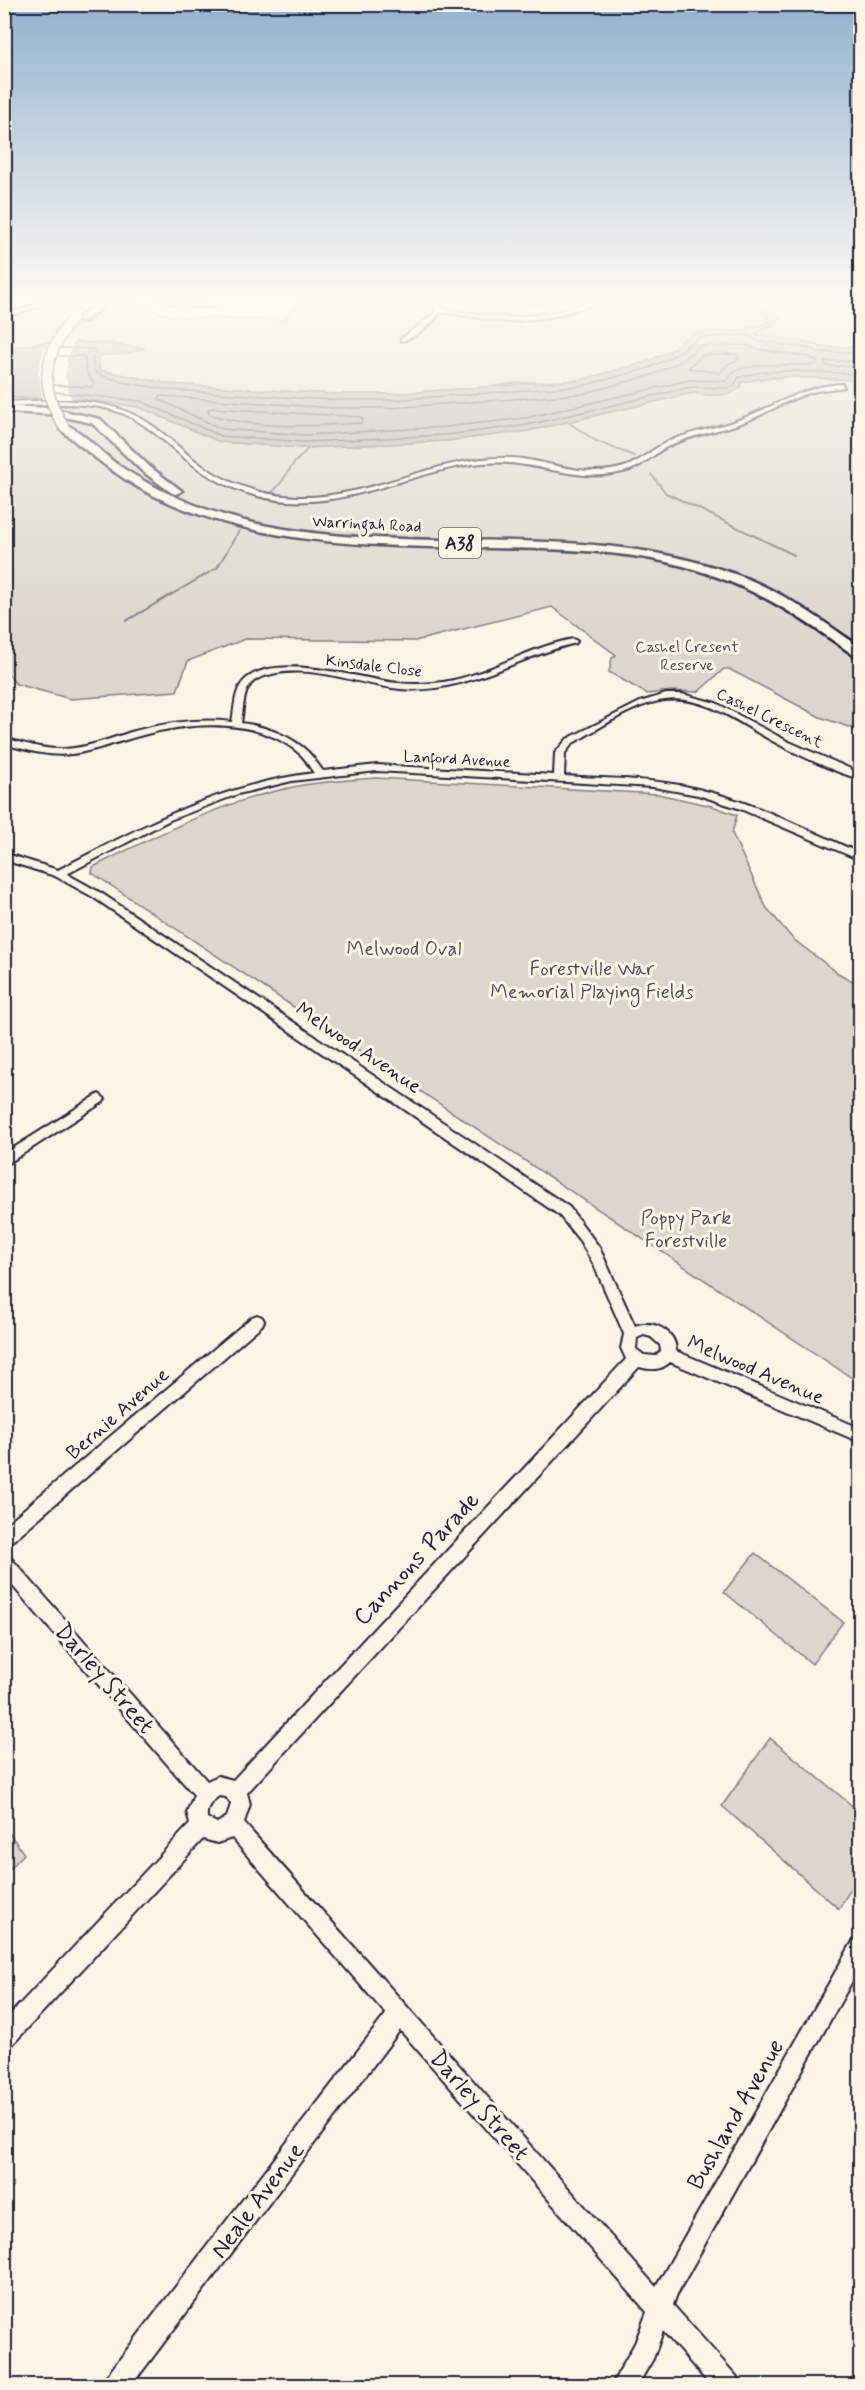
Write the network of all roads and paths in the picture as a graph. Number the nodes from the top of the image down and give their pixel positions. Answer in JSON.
{"nodes":[{"id":1,"x":29,"y":411,"type":"edge"},
{"id":2,"x":52,"y":411,"type":"edge"},
{"id":3,"x":61,"y":411,"type":"edge"},
{"id":4,"x":117,"y":411,"type":"edge"},
{"id":5,"x":762,"y":411,"type":"edge"},
{"id":6,"x":4,"y":419,"type":"edge"},
{"id":7,"x":24,"y":421,"type":"dead end"},
{"id":8,"x":64,"y":427,"type":"junction"},
{"id":9,"x":194,"y":502,"type":"junction"},
{"id":10,"x":573,"y":642,"type":"dead end"},
{"id":11,"x":861,"y":642,"type":"edge"},
{"id":12,"x":861,"y":653,"type":"edge"},
{"id":13,"x":236,"y":725,"type":"junction"},
{"id":14,"x":4,"y":741,"type":"edge"},
{"id":15,"x":320,"y":774,"type":"junction"},
{"id":16,"x":861,"y":776,"type":"edge"},
{"id":17,"x":559,"y":779,"type":"junction"},
{"id":18,"x":4,"y":856,"type":"edge"},
{"id":19,"x":861,"y":857,"type":"edge"},
{"id":20,"x":59,"y":874,"type":"junction"},
{"id":21,"x":99,"y":1100,"type":"dead end"},
{"id":22,"x":4,"y":1161,"type":"edge"},
{"id":23,"x":257,"y":1321,"type":"dead end"},
{"id":24,"x":632,"y":1334,"type":"junction"},
{"id":25,"x":668,"y":1355,"type":"junction"},
{"id":26,"x":636,"y":1359,"type":"junction"},
{"id":27,"x":861,"y":1435,"type":"edge"},
{"id":28,"x":4,"y":1537,"type":"edge"},
{"id":29,"x":4,"y":1563,"type":"edge"},
{"id":30,"x":236,"y":1792,"type":"junction"},
{"id":31,"x":205,"y":1793,"type":"junction"},
{"id":32,"x":233,"y":1825,"type":"junction"},
{"id":33,"x":202,"y":1826,"type":"junction"},
{"id":34,"x":861,"y":1947,"type":"edge"},
{"id":35,"x":399,"y":2014,"type":"junction"},
{"id":36,"x":4,"y":2037,"type":"edge"},
{"id":37,"x":660,"y":2308,"type":"junction"},
{"id":38,"x":115,"y":2385,"type":"edge"},
{"id":39,"x":623,"y":2385,"type":"edge"},
{"id":40,"x":728,"y":2385,"type":"edge"}],
"edges":[{"from":1,"to":9,"type":"highway"},
{"from":2,"to":8,"type":"highway","name":"Warringah Road","number":"A38","bridge":true},
{"from":3,"to":8,"type":"highway","name":"Warringah Road","number":"A38"},
{"from":4,"to":5,"type":"street"},
{"from":6,"to":7,"type":"highway"},
{"from":8,"to":9,"type":"highway","name":"Warringah Road","number":"A38"},
{"from":8,"to":12,"type":"highway","name":"Warringah Road","number":"A38"},
{"from":9,"to":11,"type":"highway","name":"Warringah Road","number":"A38"},
{"from":10,"to":13,"type":"street","name":"Kinsdale Close"},
{"from":13,"to":14,"type":"street"},
{"from":13,"to":15,"type":"street"},
{"from":15,"to":17,"type":"street","name":"Lanford Avenue"},
{"from":15,"to":20,"type":"street","name":"Lanford Avenue"},
{"from":16,"to":17,"type":"street","name":"Cashel Crescent"},
{"from":17,"to":19,"type":"street","name":"Lanford Avenue"},
{"from":18,"to":20,"type":"street","name":"Melwood Avenue"},
{"from":20,"to":24,"type":"street","name":"Melwood Avenue"},
{"from":21,"to":22,"type":"street"},
{"from":23,"to":28,"type":"street","name":"Bernie Avenue"},
{"from":24,"to":25,"type":"street"},
{"from":24,"to":26,"type":"street"},
{"from":25,"to":26,"type":"street"},
{"from":25,"to":27,"type":"street","name":"Melwood Avenue"},
{"from":26,"to":30,"type":"street","name":"Cannons Parade"},
{"from":29,"to":31,"type":"street","name":"Darley Street"},
{"from":30,"to":31,"type":"street"},
{"from":30,"to":32,"type":"street"},
{"from":31,"to":33,"type":"street"},
{"from":32,"to":33,"type":"street"},
{"from":32,"to":35,"type":"street","name":"Darley Street"},
{"from":33,"to":36,"type":"street"},
{"from":34,"to":37,"type":"street","name":"Bushland Avenue"},
{"from":35,"to":37,"type":"street","name":"Darley Street"},
{"from":35,"to":38,"type":"street","name":"Neale Avenue"},
{"from":37,"to":39,"type":"street","name":"Bushland Avenue"},
{"from":37,"to":40,"type":"street","name":"Darley Street"}]}
